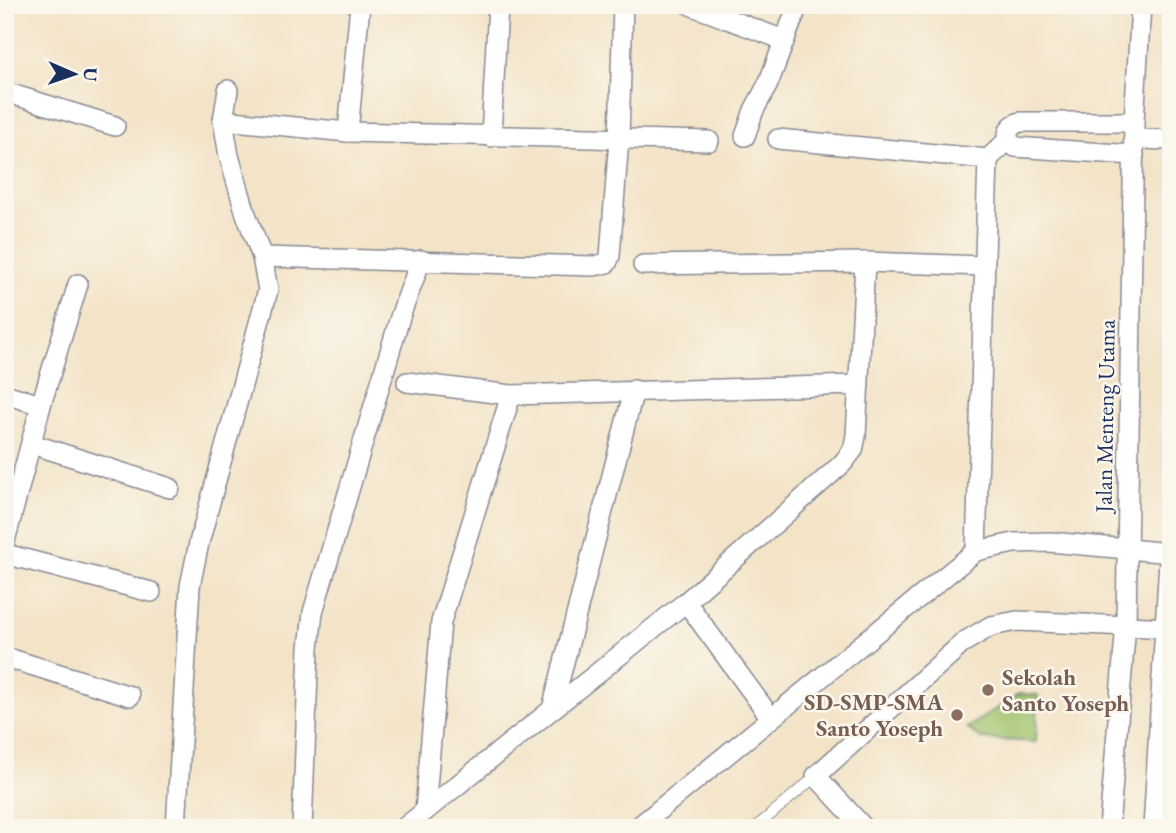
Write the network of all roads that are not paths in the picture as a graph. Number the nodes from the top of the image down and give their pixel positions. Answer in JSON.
{"nodes":[{"id":1,"x":360,"y":5,"type":"edge"},
{"id":2,"x":498,"y":5,"type":"edge"},
{"id":3,"x":623,"y":5,"type":"edge"},
{"id":4,"x":690,"y":5,"type":"edge"},
{"id":5,"x":798,"y":5,"type":"edge"},
{"id":6,"x":1141,"y":5,"type":"edge"},
{"id":7,"x":784,"y":40,"type":"junction"},
{"id":8,"x":228,"y":90,"type":"dead end"},
{"id":9,"x":5,"y":92,"type":"edge"},
{"id":10,"x":223,"y":120,"type":"junction"},
{"id":11,"x":1093,"y":123,"type":"junction"},
{"id":12,"x":115,"y":126,"type":"dead end"},
{"id":13,"x":348,"y":132,"type":"junction"},
{"id":14,"x":745,"y":136,"type":"dead end"},
{"id":15,"x":491,"y":137,"type":"junction"},
{"id":16,"x":1134,"y":138,"type":"junction"},
{"id":17,"x":619,"y":139,"type":"junction"},
{"id":18,"x":778,"y":139,"type":"dead end"},
{"id":19,"x":709,"y":141,"type":"dead end"},
{"id":20,"x":1008,"y":141,"type":"junction"},
{"id":21,"x":1171,"y":141,"type":"edge"},
{"id":22,"x":1092,"y":152,"type":"junction"},
{"id":23,"x":988,"y":159,"type":"junction"},
{"id":24,"x":262,"y":257,"type":"junction"},
{"id":25,"x":421,"y":260,"type":"junction"},
{"id":26,"x":865,"y":262,"type":"junction"},
{"id":27,"x":643,"y":265,"type":"dead end"},
{"id":28,"x":984,"y":266,"type":"junction"},
{"id":29,"x":78,"y":284,"type":"dead end"},
{"id":30,"x":407,"y":382,"type":"dead end"},
{"id":31,"x":859,"y":385,"type":"junction"},
{"id":32,"x":634,"y":390,"type":"junction"},
{"id":33,"x":5,"y":394,"type":"edge"},
{"id":34,"x":511,"y":394,"type":"junction"},
{"id":35,"x":41,"y":405,"type":"junction"},
{"id":36,"x":32,"y":444,"type":"junction"},
{"id":37,"x":170,"y":488,"type":"dead end"},
{"id":38,"x":10,"y":506,"type":"edge"},
{"id":39,"x":1171,"y":527,"type":"edge"},
{"id":40,"x":5,"y":541,"type":"edge"},
{"id":41,"x":976,"y":551,"type":"junction"},
{"id":42,"x":5,"y":554,"type":"edge"},
{"id":43,"x":1127,"y":559,"type":"junction"},
{"id":44,"x":1170,"y":559,"type":"edge"},
{"id":45,"x":151,"y":592,"type":"dead end"},
{"id":46,"x":686,"y":602,"type":"junction"},
{"id":47,"x":1126,"y":620,"type":"junction"},
{"id":48,"x":1168,"y":626,"type":"edge"},
{"id":49,"x":5,"y":657,"type":"edge"},
{"id":50,"x":130,"y":696,"type":"dead end"},
{"id":51,"x":552,"y":709,"type":"junction"},
{"id":52,"x":771,"y":719,"type":"junction"},
{"id":53,"x":817,"y":776,"type":"junction"},
{"id":54,"x":425,"y":811,"type":"junction"},
{"id":55,"x":176,"y":828,"type":"edge"},
{"id":56,"x":302,"y":828,"type":"edge"},
{"id":57,"x":404,"y":828,"type":"edge"},
{"id":58,"x":637,"y":828,"type":"edge"},
{"id":59,"x":755,"y":828,"type":"edge"},
{"id":60,"x":864,"y":828,"type":"edge"},
{"id":61,"x":1109,"y":828,"type":"edge"},
{"id":62,"x":1153,"y":828,"type":"edge"}],
"edges":[{"from":1,"to":13,"type":"street"},
{"from":2,"to":15,"type":"street"},
{"from":3,"to":17,"type":"street"},
{"from":4,"to":7,"type":"street"},
{"from":5,"to":7,"type":"street"},
{"from":6,"to":16,"type":"street","name":"Jalan Menteng Utama"},
{"from":7,"to":14,"type":"street"},
{"from":8,"to":10,"type":"street"},
{"from":9,"to":12,"type":"street"},
{"from":10,"to":13,"type":"street"},
{"from":10,"to":24,"type":"street"},
{"from":11,"to":16,"type":"street"},
{"from":11,"to":20,"type":"street"},
{"from":11,"to":22,"type":"street"},
{"from":13,"to":15,"type":"street"},
{"from":15,"to":17,"type":"street"},
{"from":16,"to":21,"type":"street"},
{"from":16,"to":22,"type":"street"},
{"from":16,"to":43,"type":"street","name":"Jalan Menteng Utama"},
{"from":17,"to":19,"type":"street"},
{"from":17,"to":25,"type":"street"},
{"from":18,"to":23,"type":"street"},
{"from":20,"to":22,"type":"street"},
{"from":20,"to":23,"type":"street"},
{"from":23,"to":28,"type":"street"},
{"from":24,"to":25,"type":"street"},
{"from":24,"to":55,"type":"street"},
{"from":25,"to":56,"type":"street"},
{"from":26,"to":27,"type":"street"},
{"from":26,"to":28,"type":"street"},
{"from":26,"to":31,"type":"street"},
{"from":28,"to":41,"type":"street"},
{"from":29,"to":35,"type":"street"},
{"from":30,"to":34,"type":"street"},
{"from":31,"to":32,"type":"street"},
{"from":31,"to":46,"type":"street"},
{"from":32,"to":34,"type":"street"},
{"from":32,"to":51,"type":"street"},
{"from":33,"to":35,"type":"street"},
{"from":34,"to":54,"type":"street"},
{"from":35,"to":36,"type":"street"},
{"from":36,"to":37,"type":"street"},
{"from":36,"to":38,"type":"street"},
{"from":38,"to":40,"type":"street"},
{"from":39,"to":44,"type":"street"},
{"from":41,"to":43,"type":"street"},
{"from":41,"to":52,"type":"street"},
{"from":42,"to":45,"type":"street"},
{"from":43,"to":44,"type":"street"},
{"from":43,"to":47,"type":"street","name":"Jalan Menteng Utama"},
{"from":44,"to":48,"type":"street"},
{"from":46,"to":51,"type":"street"},
{"from":46,"to":52,"type":"street"},
{"from":47,"to":48,"type":"street"},
{"from":47,"to":53,"type":"street"},
{"from":47,"to":61,"type":"street","name":"Jalan Menteng Utama"},
{"from":48,"to":62,"type":"street"},
{"from":49,"to":50,"type":"street"},
{"from":51,"to":54,"type":"street"},
{"from":52,"to":58,"type":"street"},
{"from":53,"to":59,"type":"lane"},
{"from":53,"to":60,"type":"street"},
{"from":54,"to":57,"type":"street"}]}
